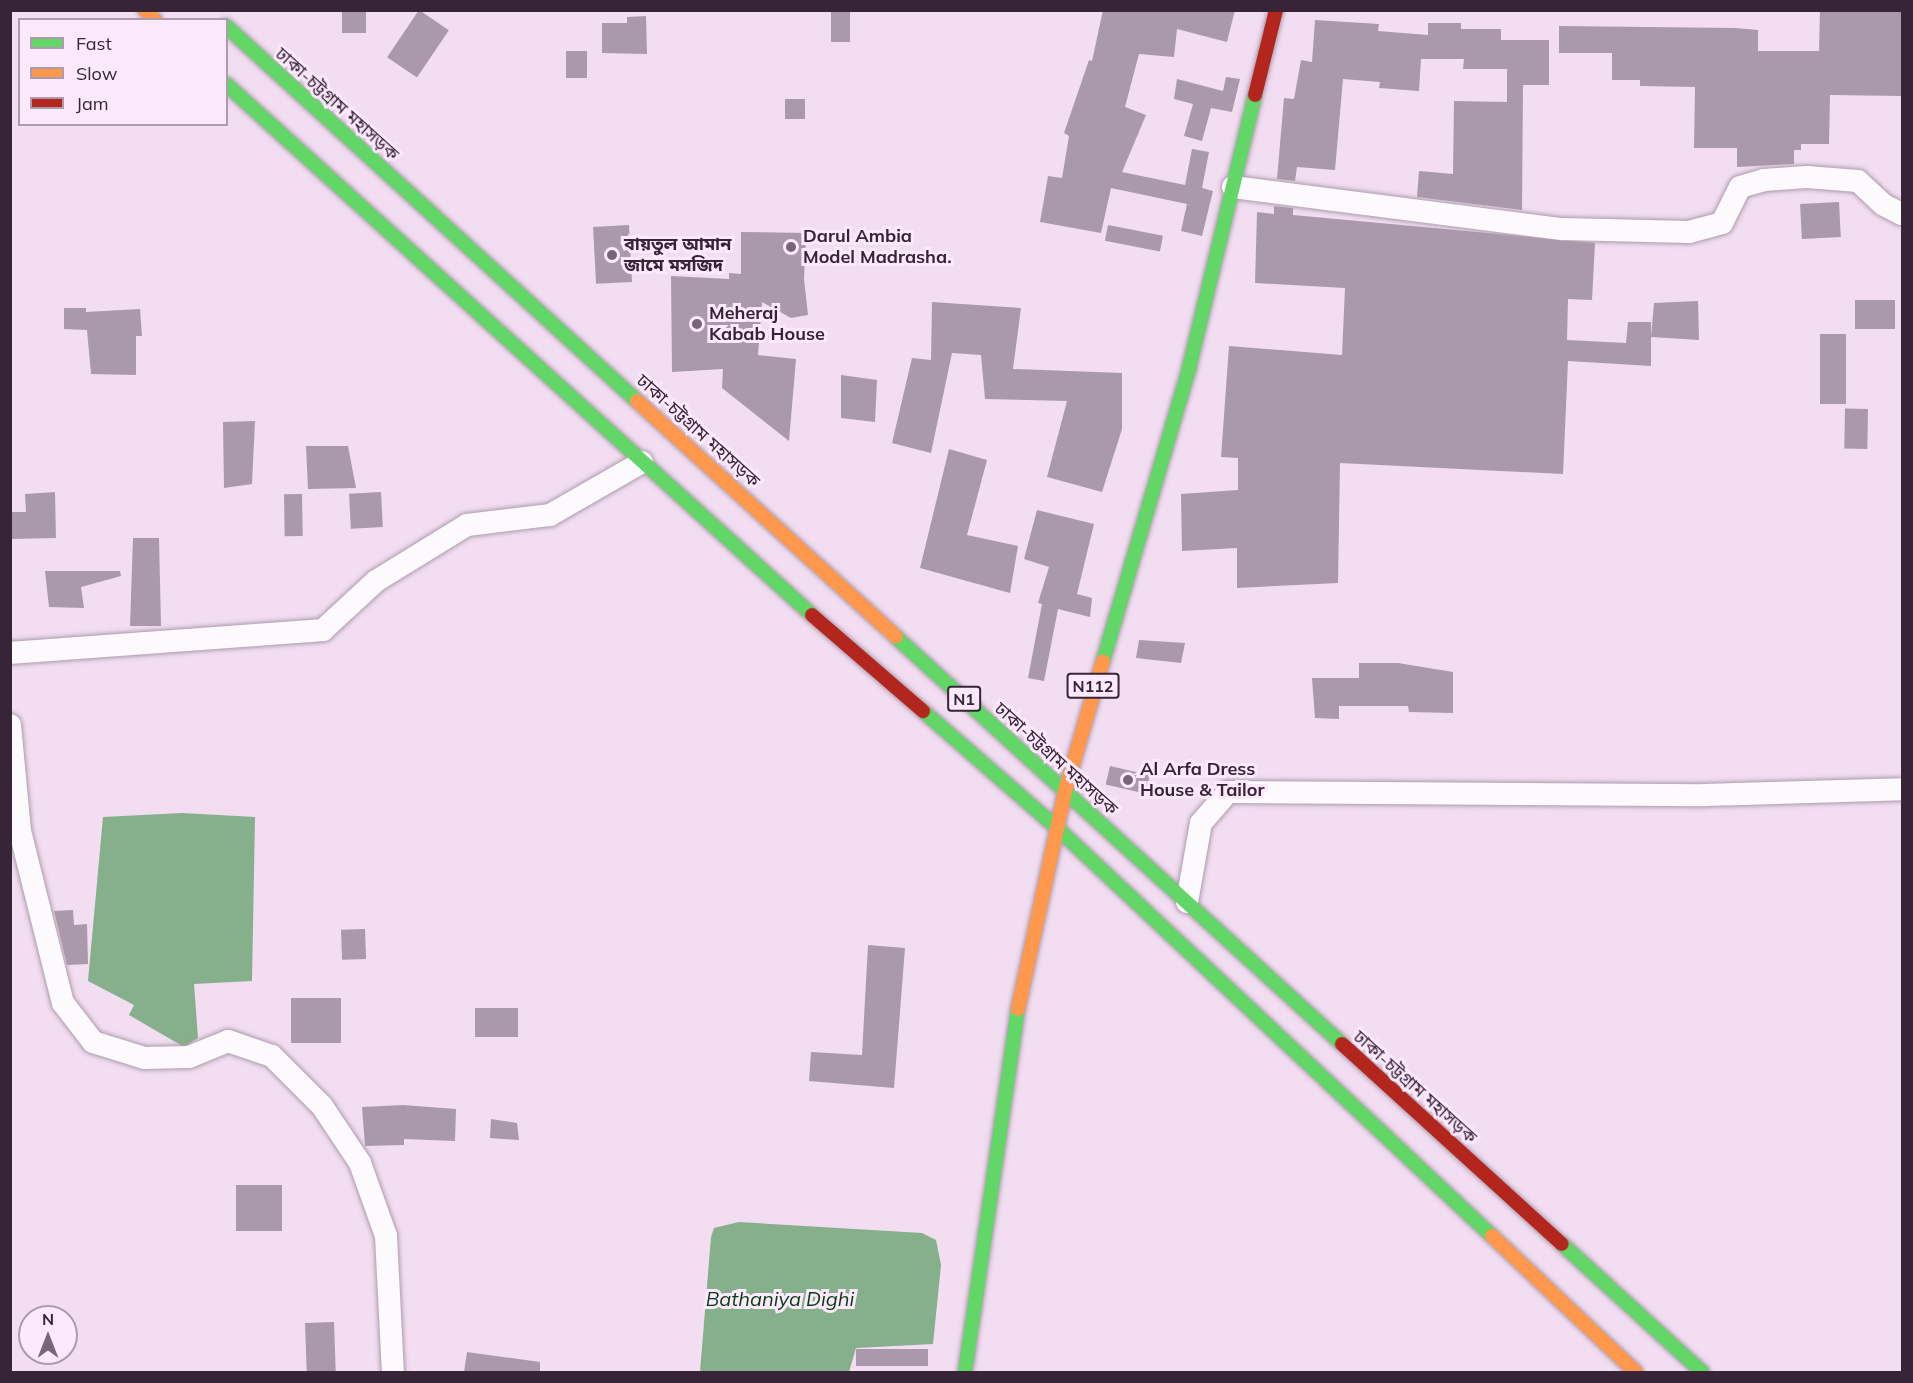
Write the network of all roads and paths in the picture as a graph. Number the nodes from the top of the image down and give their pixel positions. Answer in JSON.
{"nodes":[{"id":1,"x":1276,"y":10,"type":"edge"},
{"id":2,"x":228,"y":28,"type":"edge"},
{"id":3,"x":228,"y":86,"type":"edge"},
{"id":4,"x":1233,"y":187,"type":"junction"},
{"id":5,"x":1902,"y":214,"type":"edge"},
{"id":6,"x":642,"y":462,"type":"junction"},
{"id":7,"x":10,"y":653,"type":"edge"},
{"id":8,"x":10,"y":725,"type":"edge"},
{"id":9,"x":1902,"y":789,"type":"edge"},
{"id":10,"x":1065,"y":790,"type":"junction"},
{"id":11,"x":1056,"y":827,"type":"junction"},
{"id":12,"x":1187,"y":902,"type":"junction"},
{"id":13,"x":393,"y":1372,"type":"edge"},
{"id":14,"x":965,"y":1372,"type":"edge"},
{"id":15,"x":1636,"y":1372,"type":"edge"},
{"id":16,"x":1702,"y":1372,"type":"edge"}],
"edges":[{"from":1,"to":4,"type":"highway","number":"N112"},
{"from":2,"to":10,"type":"highway","name":"ঢাকা-চট্টগ্রাম মহাসড়ক","number":"N1"},
{"from":3,"to":6,"type":"highway","number":"N1"},
{"from":4,"to":5,"type":"street"},
{"from":4,"to":10,"type":"highway","number":"N112"},
{"from":6,"to":7,"type":"street"},
{"from":6,"to":11,"type":"highway","number":"N1"},
{"from":8,"to":13,"type":"street"},
{"from":9,"to":12,"type":"street"},
{"from":10,"to":11,"type":"highway","number":"N112"},
{"from":10,"to":12,"type":"highway","name":"ঢাকা-চট্টগ্রাম মহাসড়ক","number":"N1"},
{"from":11,"to":14,"type":"highway","number":"N112"},
{"from":11,"to":15,"type":"highway","number":"N1"},
{"from":12,"to":16,"type":"highway","name":"ঢাকা-চট্টগ্রাম মহাসড়ক","number":"N1"}]}
